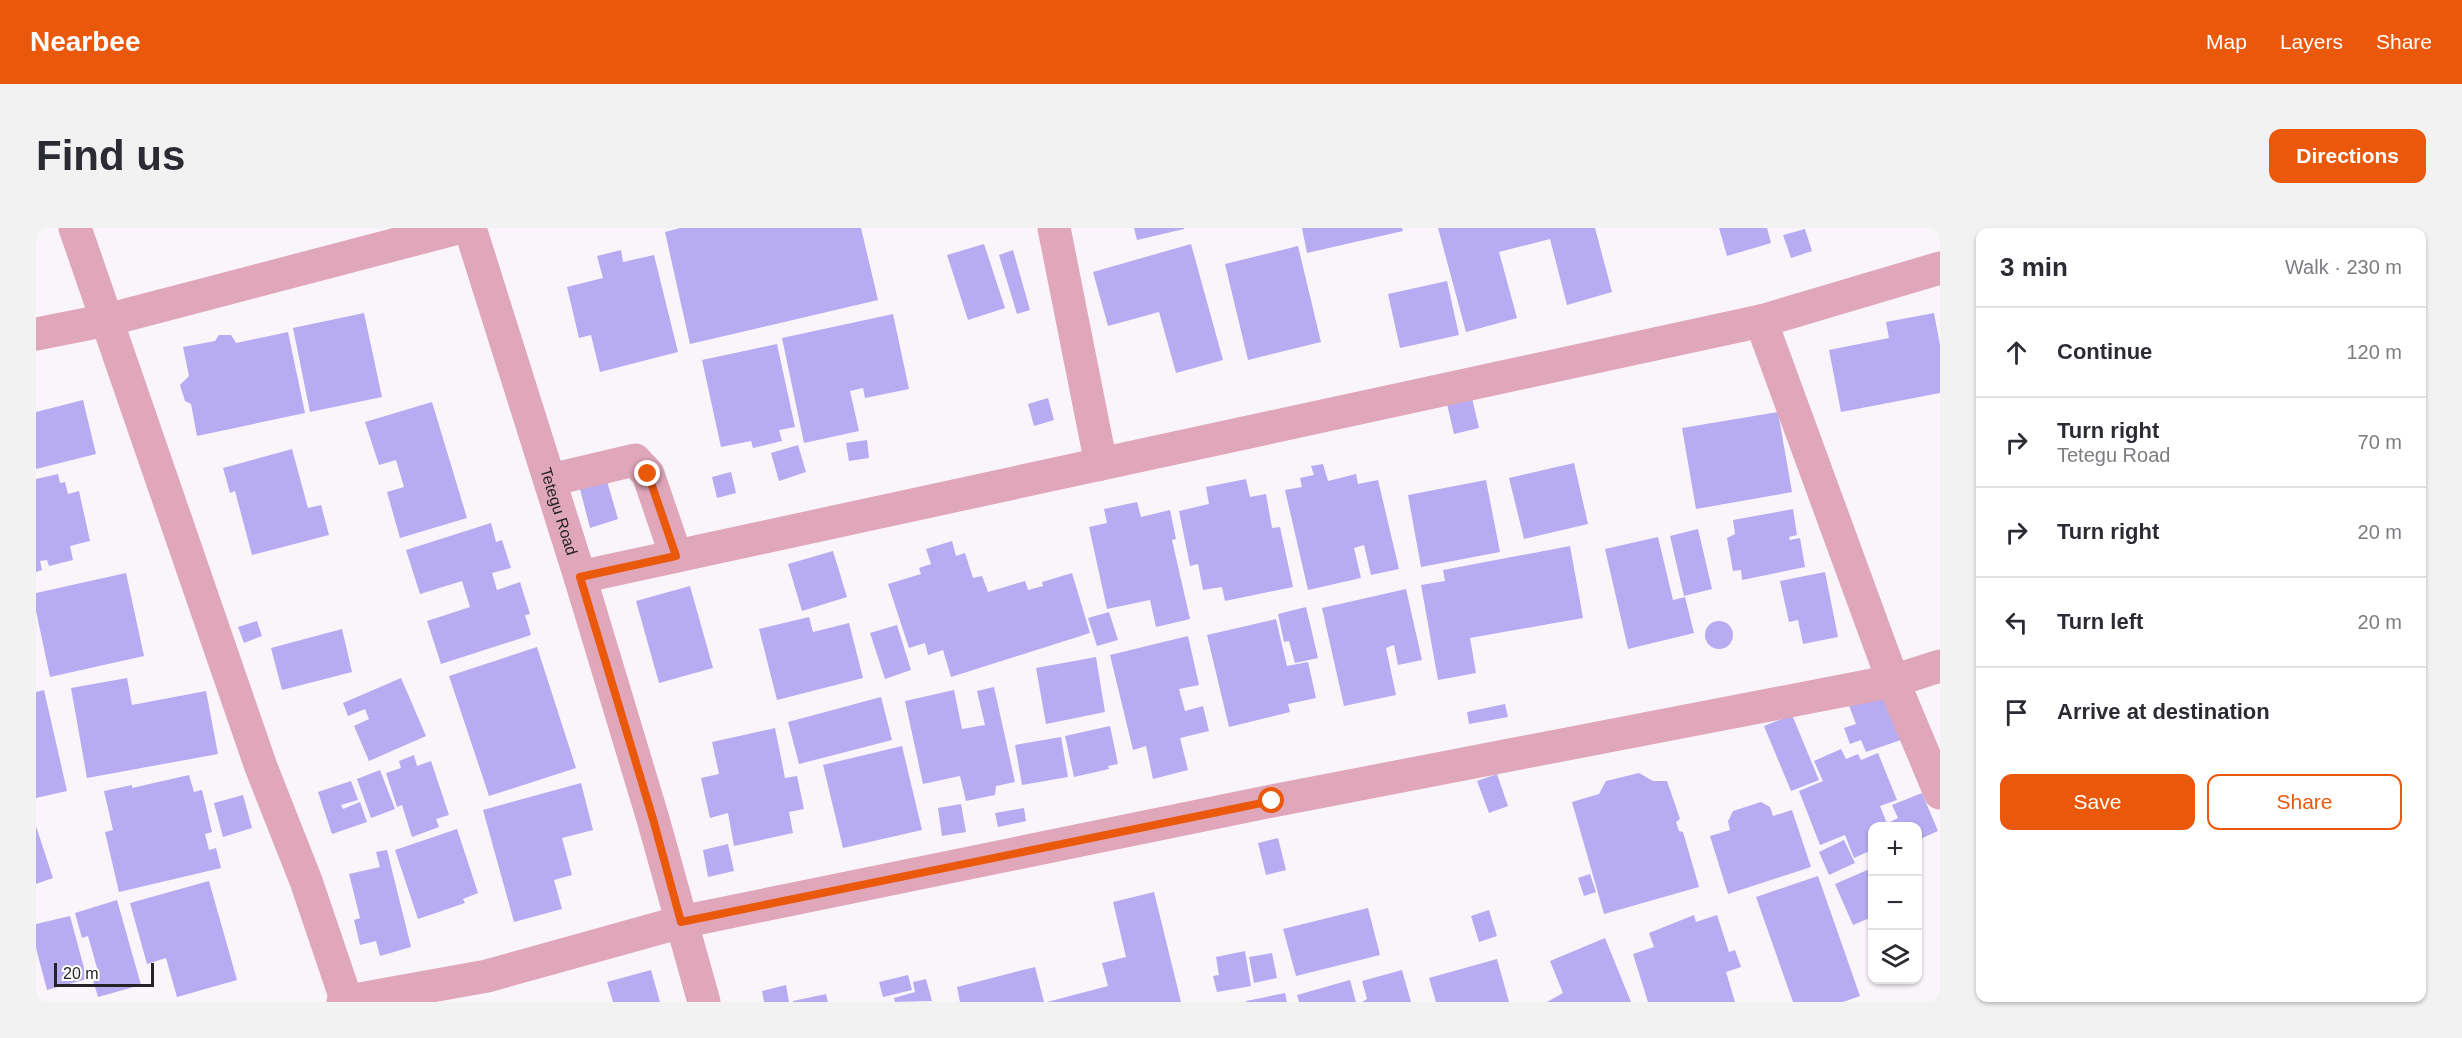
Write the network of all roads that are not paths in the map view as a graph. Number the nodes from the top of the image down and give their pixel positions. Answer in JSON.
{"nodes":[{"id":1,"x":75,"y":228,"type":"edge"},
{"id":2,"x":458,"y":228,"type":"edge"},
{"id":3,"x":470,"y":228,"type":"edge"},
{"id":4,"x":1054,"y":228,"type":"edge"},
{"id":5,"x":1940,"y":268,"type":"edge"},
{"id":6,"x":107,"y":320,"type":"junction"},
{"id":7,"x":1761,"y":321,"type":"junction"},
{"id":8,"x":36,"y":334,"type":"edge"},
{"id":9,"x":1101,"y":464,"type":"junction"},
{"id":10,"x":550,"y":480,"type":"junction"},
{"id":11,"x":676,"y":556,"type":"junction"},
{"id":12,"x":580,"y":577,"type":"junction"},
{"id":13,"x":1940,"y":666,"type":"edge"},
{"id":14,"x":1893,"y":681,"type":"junction"},
{"id":15,"x":1940,"y":793,"type":"edge"},
{"id":16,"x":681,"y":922,"type":"junction"},
{"id":17,"x":345,"y":1002,"type":"edge"},
{"id":18,"x":704,"y":1002,"type":"edge"}],
"edges":[{"from":1,"to":6,"type":"street"},
{"from":2,"to":6,"type":"street"},
{"from":3,"to":10,"type":"street","name":"Tetegu Road"},
{"from":4,"to":9,"type":"street"},
{"from":5,"to":7,"type":"street"},
{"from":6,"to":8,"type":"street"},
{"from":6,"to":17,"type":"street"},
{"from":7,"to":9,"type":"street"},
{"from":7,"to":14,"type":"street"},
{"from":9,"to":11,"type":"street"},
{"from":10,"to":11,"type":"street"},
{"from":10,"to":12,"type":"street","name":"Tetegu Road"},
{"from":11,"to":12,"type":"street"},
{"from":12,"to":16,"type":"street","name":"Tetegu Road"},
{"from":13,"to":14,"type":"street"},
{"from":14,"to":15,"type":"street"},
{"from":14,"to":16,"type":"street"},
{"from":16,"to":17,"type":"street"},
{"from":16,"to":18,"type":"street","name":"Tetegu Road"}]}
